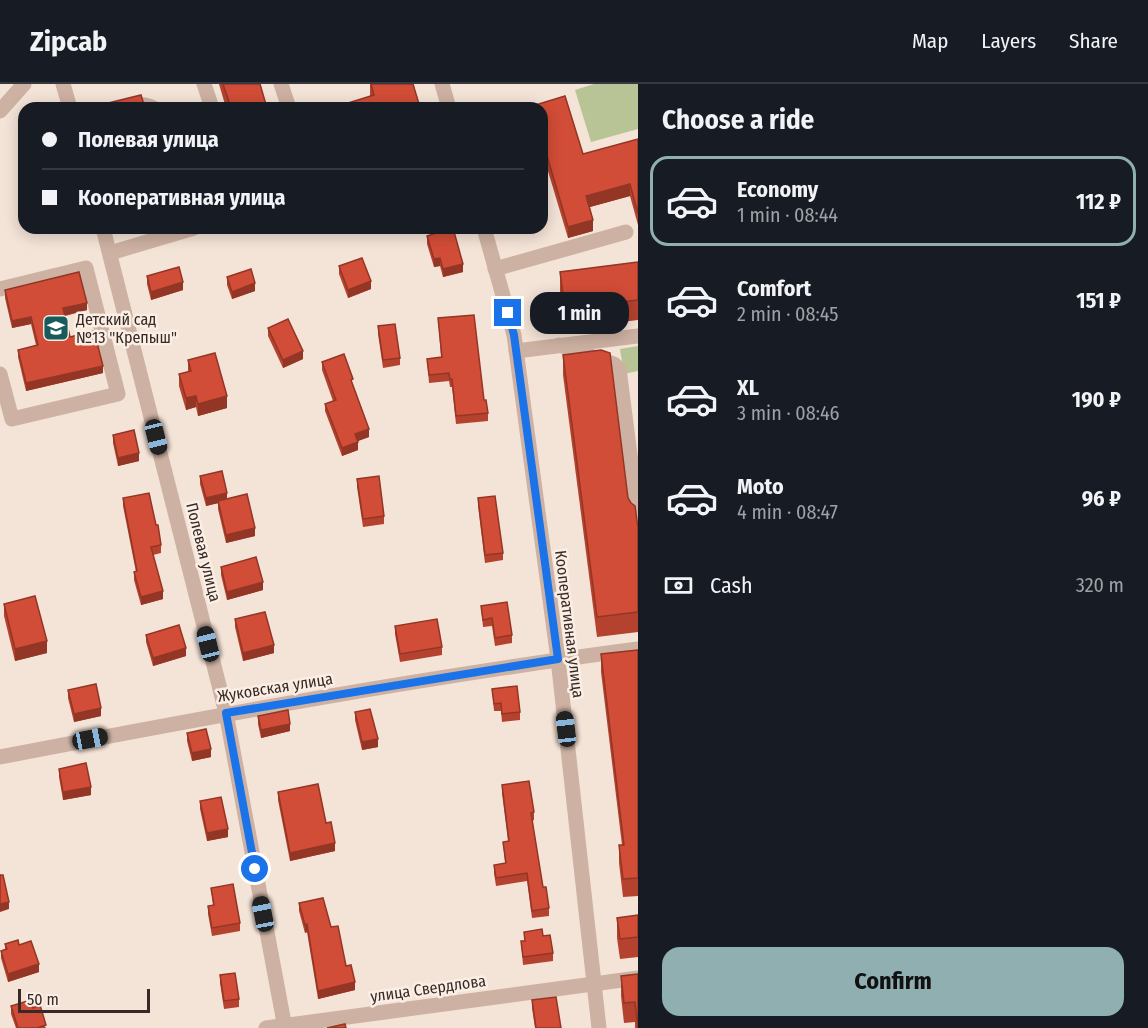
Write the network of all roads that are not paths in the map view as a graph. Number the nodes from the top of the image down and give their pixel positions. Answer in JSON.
{"nodes":[{"id":1,"x":24,"y":84,"type":"edge"},
{"id":2,"x":63,"y":84,"type":"edge"},
{"id":3,"x":204,"y":84,"type":"edge"},
{"id":4,"x":281,"y":84,"type":"edge"},
{"id":5,"x":442,"y":84,"type":"edge"},
{"id":6,"x":68,"y":102,"type":"edge"},
{"id":7,"x":210,"y":102,"type":"edge"},
{"id":8,"x":287,"y":102,"type":"edge"},
{"id":9,"x":447,"y":102,"type":"edge"},
{"id":10,"x":0,"y":111,"type":"edge"},
{"id":11,"x":626,"y":232,"type":"dead end"},
{"id":12,"x":105,"y":234,"type":"edge"},
{"id":13,"x":173,"y":234,"type":"edge"},
{"id":14,"x":486,"y":234,"type":"edge"},
{"id":15,"x":110,"y":254,"type":"junction"},
{"id":16,"x":495,"y":269,"type":"junction"},
{"id":17,"x":0,"y":289,"type":"edge"},
{"id":18,"x":638,"y":336,"type":"edge"},
{"id":19,"x":560,"y":345,"type":"junction"},
{"id":20,"x":516,"y":351,"type":"junction"},
{"id":21,"x":0,"y":374,"type":"edge"},
{"id":22,"x":638,"y":518,"type":"edge"},
{"id":23,"x":638,"y":649,"type":"edge"},
{"id":24,"x":558,"y":659,"type":"junction"},
{"id":25,"x":226,"y":713,"type":"junction"},
{"id":26,"x":0,"y":757,"type":"edge"},
{"id":27,"x":638,"y":978,"type":"edge"},
{"id":28,"x":594,"y":983,"type":"junction"},
{"id":29,"x":284,"y":1027,"type":"edge"},
{"id":30,"x":267,"y":1028,"type":"edge"},
{"id":31,"x":599,"y":1028,"type":"edge"}],
"edges":[{"from":1,"to":10,"type":"street"},
{"from":2,"to":6,"type":"street"},
{"from":3,"to":7,"type":"street"},
{"from":4,"to":8,"type":"street"},
{"from":5,"to":9,"type":"street"},
{"from":11,"to":16,"type":"street"},
{"from":12,"to":15,"type":"street","name":"Полевая улица"},
{"from":13,"to":15,"type":"street"},
{"from":14,"to":16,"type":"street","name":"Кооперативная улица"},
{"from":15,"to":25,"type":"street","name":"Полевая улица"},
{"from":16,"to":20,"type":"street","name":"Кооперативная улица"},
{"from":17,"to":21,"type":"street"},
{"from":18,"to":19,"type":"street"},
{"from":19,"to":20,"type":"street"},
{"from":19,"to":22,"type":"street"},
{"from":20,"to":24,"type":"street","name":"Кооперативная улица"},
{"from":23,"to":24,"type":"street","name":"Жуковская улица"},
{"from":24,"to":25,"type":"street","name":"Жуковская улица"},
{"from":24,"to":28,"type":"street","name":"Кооперативная улица"},
{"from":25,"to":26,"type":"street","name":"Жуковская улица"},
{"from":25,"to":29,"type":"street","name":"Полевая улица"},
{"from":27,"to":28,"type":"street","name":"улица Свердлова"},
{"from":28,"to":29,"type":"street","name":"улица Свердлова"},
{"from":28,"to":31,"type":"street","name":"Кооперативная улица"},
{"from":29,"to":30,"type":"street","name":"улица Свердлова"}]}
